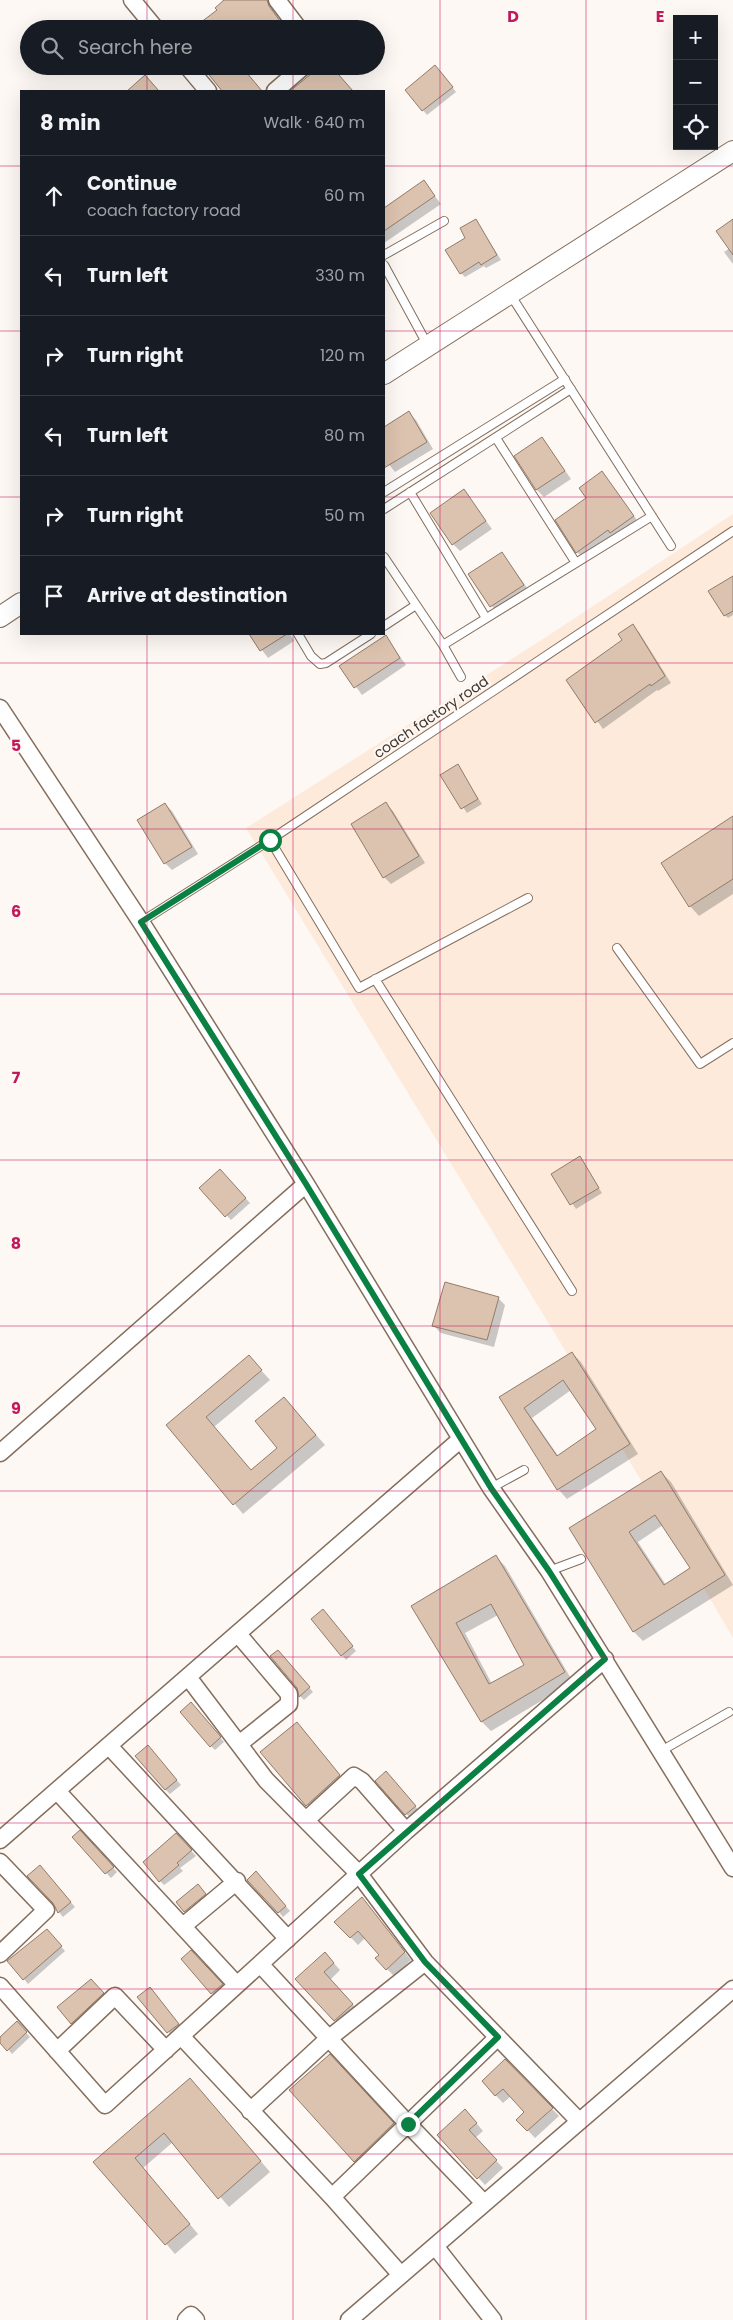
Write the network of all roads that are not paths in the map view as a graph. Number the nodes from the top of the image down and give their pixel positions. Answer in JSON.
{"nodes":[{"id":1,"x":132,"y":0,"type":"edge"},
{"id":2,"x":277,"y":0,"type":"edge"},
{"id":3,"x":149,"y":20,"type":"edge"},
{"id":4,"x":292,"y":20,"type":"edge"},
{"id":5,"x":195,"y":75,"type":"edge"},
{"id":6,"x":294,"y":75,"type":"edge"},
{"id":7,"x":207,"y":90,"type":"edge"},
{"id":8,"x":276,"y":90,"type":"edge"},
{"id":9,"x":733,"y":151,"type":"edge"},
{"id":10,"x":444,"y":221,"type":"dead end"},
{"id":11,"x":385,"y":254,"type":"edge"},
{"id":12,"x":385,"y":267,"type":"edge"},
{"id":13,"x":510,"y":294,"type":"junction"},
{"id":14,"x":428,"y":346,"type":"junction"},
{"id":15,"x":385,"y":373,"type":"edge"},
{"id":16,"x":565,"y":380,"type":"junction"},
{"id":17,"x":571,"y":389,"type":"junction"},
{"id":18,"x":496,"y":438,"type":"junction"},
{"id":19,"x":385,"y":491,"type":"edge"},
{"id":20,"x":410,"y":492,"type":"junction"},
{"id":21,"x":385,"y":508,"type":"edge"},
{"id":22,"x":652,"y":516,"type":"junction"},
{"id":23,"x":733,"y":531,"type":"edge"},
{"id":24,"x":671,"y":546,"type":"dead end"},
{"id":25,"x":385,"y":558,"type":"edge"},
{"id":26,"x":576,"y":563,"type":"junction"},
{"id":27,"x":416,"y":604,"type":"junction"},
{"id":28,"x":20,"y":605,"type":"edge"},
{"id":29,"x":0,"y":617,"type":"edge"},
{"id":30,"x":486,"y":618,"type":"junction"},
{"id":31,"x":385,"y":625,"type":"edge"},
{"id":32,"x":299,"y":635,"type":"edge"},
{"id":33,"x":369,"y":635,"type":"edge"},
{"id":34,"x":443,"y":645,"type":"junction"},
{"id":35,"x":461,"y":676,"type":"dead end"},
{"id":36,"x":0,"y":708,"type":"edge"},
{"id":37,"x":270,"y":840,"type":"junction"},
{"id":38,"x":528,"y":898,"type":"dead end"},
{"id":39,"x":141,"y":922,"type":"junction"},
{"id":40,"x":618,"y":948,"type":"dead end"},
{"id":41,"x":375,"y":979,"type":"junction"},
{"id":42,"x":733,"y":1043,"type":"edge"},
{"id":43,"x":306,"y":1184,"type":"junction"},
{"id":44,"x":572,"y":1291,"type":"dead end"},
{"id":45,"x":461,"y":1439,"type":"junction"},
{"id":46,"x":0,"y":1453,"type":"edge"},
{"id":47,"x":524,"y":1470,"type":"dead end"},
{"id":48,"x":491,"y":1488,"type":"junction"},
{"id":49,"x":581,"y":1559,"type":"dead end"},
{"id":50,"x":549,"y":1571,"type":"junction"},
{"id":51,"x":238,"y":1634,"type":"junction"},
{"id":52,"x":605,"y":1659,"type":"junction"},
{"id":53,"x":188,"y":1677,"type":"junction"},
{"id":54,"x":729,"y":1712,"type":"dead end"},
{"id":55,"x":239,"y":1744,"type":"junction"},
{"id":56,"x":110,"y":1746,"type":"junction"},
{"id":57,"x":661,"y":1751,"type":"junction"},
{"id":58,"x":57,"y":1791,"type":"junction"},
{"id":59,"x":306,"y":1820,"type":"junction"},
{"id":60,"x":406,"y":1831,"type":"junction"},
{"id":61,"x":0,"y":1840,"type":"edge"},
{"id":62,"x":0,"y":1862,"type":"edge"},
{"id":63,"x":733,"y":1868,"type":"edge"},
{"id":64,"x":359,"y":1874,"type":"junction"},
{"id":65,"x":237,"y":1881,"type":"junction"},
{"id":66,"x":183,"y":1926,"type":"junction"},
{"id":67,"x":288,"y":1938,"type":"junction"},
{"id":68,"x":0,"y":1954,"type":"edge"},
{"id":69,"x":425,"y":1962,"type":"junction"},
{"id":70,"x":260,"y":1964,"type":"junction"},
{"id":71,"x":238,"y":1985,"type":"junction"},
{"id":72,"x":733,"y":1989,"type":"edge"},
{"id":73,"x":1,"y":1990,"type":"edge"},
{"id":74,"x":181,"y":2036,"type":"junction"},
{"id":75,"x":498,"y":2037,"type":"junction"},
{"id":76,"x":328,"y":2039,"type":"junction"},
{"id":77,"x":166,"y":2050,"type":"junction"},
{"id":78,"x":58,"y":2051,"type":"junction"},
{"id":79,"x":250,"y":2111,"type":"junction"},
{"id":80,"x":580,"y":2121,"type":"junction"},
{"id":81,"x":408,"y":2124,"type":"junction"},
{"id":82,"x":332,"y":2197,"type":"junction"},
{"id":83,"x":484,"y":2203,"type":"junction"},
{"id":84,"x":435,"y":2246,"type":"junction"},
{"id":85,"x":400,"y":2275,"type":"junction"},
{"id":86,"x":186,"y":2320,"type":"edge"},
{"id":87,"x":196,"y":2320,"type":"edge"},
{"id":88,"x":349,"y":2320,"type":"edge"},
{"id":89,"x":493,"y":2320,"type":"edge"}],
"edges":[{"from":1,"to":3,"type":"street"},
{"from":2,"to":4,"type":"street"},
{"from":5,"to":7,"type":"street"},
{"from":6,"to":8,"type":"street"},
{"from":9,"to":13,"type":"street"},
{"from":10,"to":11,"type":"lane"},
{"from":12,"to":14,"type":"lane"},
{"from":13,"to":14,"type":"street"},
{"from":13,"to":16,"type":"lane"},
{"from":14,"to":15,"type":"street"},
{"from":16,"to":17,"type":"lane"},
{"from":16,"to":19,"type":"lane"},
{"from":17,"to":18,"type":"lane"},
{"from":17,"to":22,"type":"lane"},
{"from":18,"to":20,"type":"lane"},
{"from":18,"to":26,"type":"lane"},
{"from":20,"to":21,"type":"lane"},
{"from":20,"to":30,"type":"lane"},
{"from":22,"to":24,"type":"lane"},
{"from":22,"to":26,"type":"lane"},
{"from":23,"to":37,"type":"lane","name":"coach factory road"},
{"from":25,"to":27,"type":"lane"},
{"from":26,"to":30,"type":"lane"},
{"from":27,"to":31,"type":"lane"},
{"from":27,"to":34,"type":"lane"},
{"from":28,"to":29,"type":"street"},
{"from":30,"to":34,"type":"lane"},
{"from":32,"to":33,"type":"lane"},
{"from":34,"to":35,"type":"lane"},
{"from":36,"to":39,"type":"street"},
{"from":37,"to":39,"type":"lane","name":"coach factory road"},
{"from":37,"to":41,"type":"lane"},
{"from":38,"to":41,"type":"lane"},
{"from":39,"to":43,"type":"street"},
{"from":40,"to":42,"type":"lane"},
{"from":41,"to":44,"type":"lane"},
{"from":43,"to":45,"type":"street"},
{"from":43,"to":46,"type":"street"},
{"from":45,"to":48,"type":"street"},
{"from":45,"to":51,"type":"street"},
{"from":47,"to":48,"type":"lane"},
{"from":48,"to":50,"type":"street"},
{"from":49,"to":50,"type":"lane"},
{"from":50,"to":52,"type":"street"},
{"from":51,"to":53,"type":"street"},
{"from":51,"to":55,"type":"street"},
{"from":52,"to":57,"type":"street"},
{"from":52,"to":60,"type":"street"},
{"from":53,"to":55,"type":"street"},
{"from":53,"to":56,"type":"street"},
{"from":54,"to":57,"type":"lane"},
{"from":55,"to":59,"type":"street"},
{"from":56,"to":58,"type":"street"},
{"from":56,"to":65,"type":"street"},
{"from":57,"to":63,"type":"street"},
{"from":58,"to":61,"type":"street"},
{"from":58,"to":66,"type":"street"},
{"from":59,"to":60,"type":"street"},
{"from":59,"to":64,"type":"street"},
{"from":60,"to":64,"type":"street"},
{"from":62,"to":68,"type":"street"},
{"from":64,"to":67,"type":"street"},
{"from":64,"to":69,"type":"street"},
{"from":65,"to":66,"type":"street"},
{"from":65,"to":67,"type":"street"},
{"from":66,"to":71,"type":"street"},
{"from":67,"to":70,"type":"street"},
{"from":69,"to":75,"type":"street"},
{"from":69,"to":76,"type":"street"},
{"from":70,"to":71,"type":"street"},
{"from":70,"to":76,"type":"street"},
{"from":71,"to":74,"type":"street"},
{"from":72,"to":80,"type":"street"},
{"from":73,"to":78,"type":"street"},
{"from":74,"to":77,"type":"street"},
{"from":74,"to":79,"type":"street"},
{"from":75,"to":80,"type":"street"},
{"from":75,"to":81,"type":"street"},
{"from":76,"to":79,"type":"street"},
{"from":76,"to":81,"type":"street"},
{"from":77,"to":78,"type":"street"},
{"from":77,"to":78,"type":"street"},
{"from":79,"to":82,"type":"street"},
{"from":80,"to":83,"type":"street"},
{"from":81,"to":82,"type":"street"},
{"from":81,"to":83,"type":"street"},
{"from":82,"to":85,"type":"street"},
{"from":83,"to":84,"type":"street"},
{"from":84,"to":85,"type":"street"},
{"from":84,"to":89,"type":"street"},
{"from":85,"to":88,"type":"street"},
{"from":86,"to":87,"type":"street"}]}
